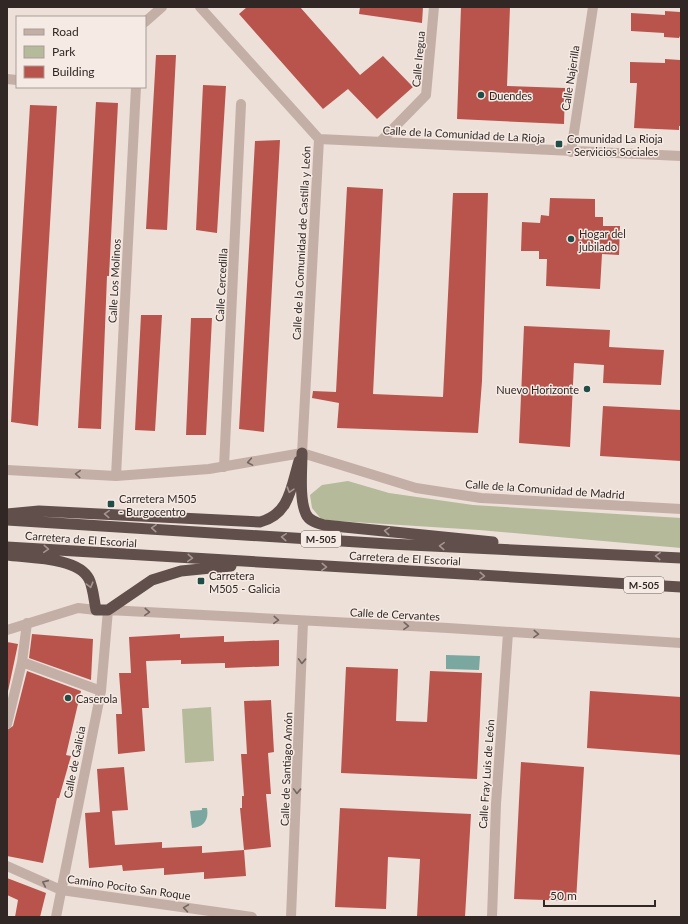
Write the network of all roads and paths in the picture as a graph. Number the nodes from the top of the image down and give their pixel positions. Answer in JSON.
{"nodes":[{"id":1,"x":162,"y":7,"type":"edge"},
{"id":2,"x":200,"y":7,"type":"edge"},
{"id":3,"x":434,"y":7,"type":"edge"},
{"id":4,"x":593,"y":7,"type":"edge"},
{"id":5,"x":146,"y":21,"type":"edge"},
{"id":6,"x":136,"y":88,"type":"edge"},
{"id":7,"x":241,"y":104,"type":"dead end"},
{"id":8,"x":319,"y":139,"type":"junction"},
{"id":9,"x":380,"y":142,"type":"junction"},
{"id":10,"x":571,"y":152,"type":"junction"},
{"id":11,"x":681,"y":156,"type":"edge"},
{"id":12,"x":302,"y":453,"type":"junction"},
{"id":13,"x":224,"y":467,"type":"junction"},
{"id":14,"x":7,"y":470,"type":"edge"},
{"id":15,"x":116,"y":476,"type":"junction"},
{"id":16,"x":681,"y":509,"type":"edge"},
{"id":17,"x":7,"y":514,"type":"edge"},
{"id":18,"x":7,"y":520,"type":"edge"},
{"id":19,"x":7,"y":547,"type":"edge"},
{"id":20,"x":7,"y":555,"type":"edge"},
{"id":21,"x":634,"y":555,"type":"junction"},
{"id":22,"x":681,"y":558,"type":"edge"},
{"id":23,"x":258,"y":563,"type":"junction"},
{"id":24,"x":681,"y":587,"type":"edge"},
{"id":25,"x":96,"y":610,"type":"junction"},
{"id":26,"x":108,"y":610,"type":"junction"},
{"id":27,"x":303,"y":622,"type":"junction"},
{"id":28,"x":27,"y":623,"type":"junction"},
{"id":29,"x":7,"y":630,"type":"edge"},
{"id":30,"x":508,"y":632,"type":"junction"},
{"id":31,"x":681,"y":643,"type":"edge"},
{"id":32,"x":22,"y":662,"type":"junction"},
{"id":33,"x":101,"y":691,"type":"junction"},
{"id":34,"x":7,"y":724,"type":"edge"},
{"id":35,"x":7,"y":866,"type":"edge"},
{"id":36,"x":61,"y":890,"type":"junction"},
{"id":37,"x":56,"y":917,"type":"edge"},
{"id":38,"x":252,"y":917,"type":"edge"},
{"id":39,"x":291,"y":917,"type":"edge"},
{"id":40,"x":492,"y":917,"type":"edge"}],
"edges":[{"from":1,"to":5,"type":"street"},
{"from":2,"to":8,"type":"street","name":"Calle de la Comunidad de Castilla y León"},
{"from":3,"to":9,"type":"street","name":"Calle Iregua"},
{"from":4,"to":10,"type":"street","name":"Calle Najerilla"},
{"from":6,"to":15,"type":"street","name":"Calle Los Molinos"},
{"from":7,"to":13,"type":"street","name":"Calle Cercedilla"},
{"from":8,"to":9,"type":"street","name":"Calle de la Comunidad de La Rioja"},
{"from":8,"to":12,"type":"street","name":"Calle de la Comunidad de Castilla y León"},
{"from":9,"to":10,"type":"street","name":"Calle de la Comunidad de La Rioja"},
{"from":10,"to":11,"type":"street","name":"Calle de la Comunidad de La Rioja"},
{"from":12,"to":13,"type":"street","name":"Calle de la Comunidad de Madrid","one_way":true},
{"from":12,"to":16,"type":"street","name":"Calle de la Comunidad de Madrid"},
{"from":12,"to":17,"type":"highway","one_way":true},
{"from":21,"to":12,"type":"highway","number":"M-505","one_way":true},
{"from":13,"to":15,"type":"street","name":"Calle de la Comunidad de Madrid"},
{"from":15,"to":14,"type":"street","name":"Calle de la Comunidad de Madrid","one_way":true},
{"from":21,"to":18,"type":"highway","name":"Carretera de El Escorial","number":"M-505","one_way":true},
{"from":19,"to":23,"type":"highway","name":"Carretera de El Escorial","number":"M-505","one_way":true},
{"from":20,"to":25,"type":"highway","one_way":true},
{"from":22,"to":21,"type":"highway","name":"Carretera de El Escorial","number":"M-505","one_way":true},
{"from":23,"to":24,"type":"highway","name":"Carretera de El Escorial","number":"M-505","one_way":true},
{"from":23,"to":26,"type":"highway","number":"M-505"},
{"from":25,"to":26,"type":"highway"},
{"from":25,"to":28,"type":"street"},
{"from":26,"to":27,"type":"street","name":"Calle de Cervantes","one_way":true},
{"from":26,"to":33,"type":"street","name":"Calle de Galicia"},
{"from":27,"to":30,"type":"street","name":"Calle de Cervantes","one_way":true},
{"from":27,"to":39,"type":"street","name":"Calle de Santiago Amón","one_way":true},
{"from":28,"to":29,"type":"street"},
{"from":28,"to":32,"type":"street"},
{"from":30,"to":31,"type":"street","name":"Calle de Cervantes","one_way":true},
{"from":30,"to":40,"type":"street","name":"Calle Fray Luis de León"},
{"from":32,"to":33,"type":"street"},
{"from":32,"to":34,"type":"street"},
{"from":33,"to":36,"type":"street","name":"Calle de Galicia"},
{"from":36,"to":35,"type":"street","name":"Camino Pocito San Roque","one_way":true},
{"from":36,"to":37,"type":"street","name":"Calle de Galicia"},
{"from":38,"to":36,"type":"street","name":"Camino Pocito San Roque","one_way":true}]}
